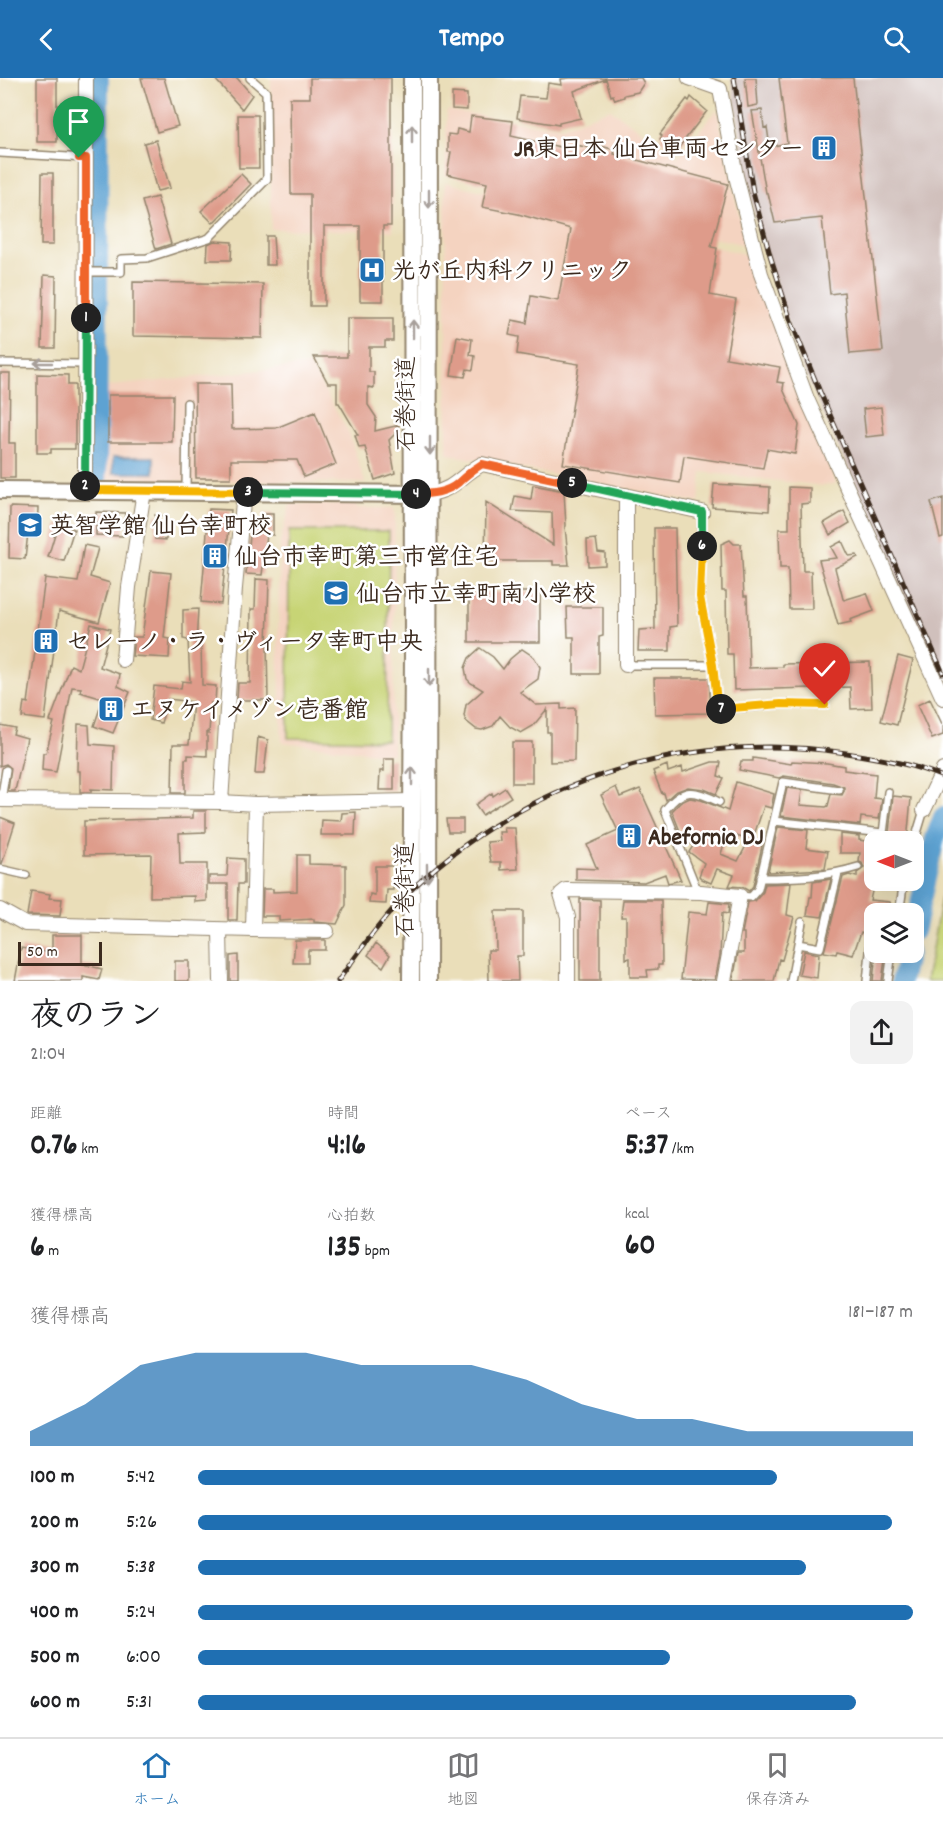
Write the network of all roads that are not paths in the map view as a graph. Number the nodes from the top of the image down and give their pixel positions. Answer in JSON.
{"nodes":[{"id":1,"x":86,"y":78,"type":"edge"},
{"id":2,"x":250,"y":78,"type":"edge"},
{"id":3,"x":412,"y":78,"type":"edge"},
{"id":4,"x":429,"y":78,"type":"edge"},
{"id":5,"x":688,"y":78,"type":"edge"},
{"id":6,"x":0,"y":153,"type":"edge"},
{"id":7,"x":86,"y":158,"type":"junction"},
{"id":8,"x":90,"y":273,"type":"junction"},
{"id":9,"x":0,"y":363,"type":"edge"},
{"id":10,"x":86,"y":364,"type":"junction"},
{"id":11,"x":187,"y":403,"type":"dead end"},
{"id":12,"x":0,"y":490,"type":"edge"},
{"id":13,"x":85,"y":490,"type":"junction"},
{"id":14,"x":144,"y":491,"type":"junction"},
{"id":15,"x":186,"y":491,"type":"junction"},
{"id":16,"x":244,"y":492,"type":"junction"},
{"id":17,"x":412,"y":494,"type":"junction"},
{"id":18,"x":430,"y":494,"type":"junction"},
{"id":19,"x":626,"y":495,"type":"junction"},
{"id":20,"x":702,"y":512,"type":"joint"},
{"id":21,"x":123,"y":660,"type":"dead end"},
{"id":22,"x":626,"y":665,"type":"joint"},
{"id":23,"x":713,"y":665,"type":"junction"},
{"id":24,"x":943,"y":698,"type":"edge"},
{"id":25,"x":825,"y":705,"type":"dead end"},
{"id":26,"x":6,"y":770,"type":"dead end"},
{"id":27,"x":943,"y":770,"type":"edge"},
{"id":28,"x":839,"y":790,"type":"dead end"},
{"id":29,"x":888,"y":792,"type":"dead end"},
{"id":30,"x":1,"y":800,"type":"edge"},
{"id":31,"x":412,"y":801,"type":"junction"},
{"id":32,"x":221,"y":802,"type":"junction"},
{"id":33,"x":719,"y":802,"type":"dead end"},
{"id":34,"x":256,"y":804,"type":"junction"},
{"id":35,"x":924,"y":810,"type":"joint"},
{"id":36,"x":774,"y":821,"type":"junction"},
{"id":37,"x":865,"y":831,"type":"edge"},
{"id":38,"x":883,"y":831,"type":"edge"},
{"id":39,"x":918,"y":831,"type":"edge"},
{"id":40,"x":858,"y":867,"type":"dead end"},
{"id":41,"x":0,"y":869,"type":"edge"},
{"id":42,"x":838,"y":873,"type":"junction"},
{"id":43,"x":26,"y":875,"type":"dead end"},
{"id":44,"x":760,"y":878,"type":"junction"},
{"id":45,"x":698,"y":892,"type":"junction"},
{"id":46,"x":740,"y":896,"type":"junction"},
{"id":47,"x":0,"y":910,"type":"edge"},
{"id":48,"x":802,"y":922,"type":"dead end"},
{"id":49,"x":220,"y":930,"type":"junction"},
{"id":50,"x":253,"y":930,"type":"junction"},
{"id":51,"x":327,"y":931,"type":"dead end"},
{"id":52,"x":798,"y":944,"type":"junction"},
{"id":53,"x":869,"y":963,"type":"edge"},
{"id":54,"x":890,"y":963,"type":"edge"},
{"id":55,"x":221,"y":981,"type":"edge"},
{"id":56,"x":411,"y":981,"type":"edge"},
{"id":57,"x":428,"y":981,"type":"edge"},
{"id":58,"x":568,"y":981,"type":"edge"},
{"id":59,"x":723,"y":981,"type":"edge"},
{"id":60,"x":791,"y":981,"type":"edge"},
{"id":61,"x":867,"y":981,"type":"edge"},
{"id":62,"x":888,"y":981,"type":"edge"}],
"edges":[{"from":1,"to":7,"type":"street"},
{"from":2,"to":8,"type":"lane"},
{"from":17,"to":3,"type":"street","name":"石巻街道","one_way":true},
{"from":4,"to":18,"type":"street","name":"石巻街道","one_way":true},
{"from":5,"to":24,"type":"street"},
{"from":6,"to":7,"type":"lane"},
{"from":7,"to":8,"type":"street"},
{"from":8,"to":10,"type":"street"},
{"from":10,"to":9,"type":"lane","one_way":true},
{"from":10,"to":13,"type":"street"},
{"from":11,"to":15,"type":"lane"},
{"from":12,"to":13,"type":"street"},
{"from":13,"to":14,"type":"street"},
{"from":14,"to":15,"type":"street"},
{"from":14,"to":21,"type":"street"},
{"from":15,"to":16,"type":"street"},
{"from":16,"to":17,"type":"street"},
{"from":16,"to":32,"type":"street"},
{"from":17,"to":18,"type":"street"},
{"from":31,"to":17,"type":"street","name":"石巻街道","one_way":true},
{"from":18,"to":19,"type":"street"},
{"from":18,"to":57,"type":"street","name":"石巻街道","one_way":true},
{"from":19,"to":20,"type":"street"},
{"from":19,"to":22,"type":"street"},
{"from":20,"to":23,"type":"lane"},
{"from":22,"to":23,"type":"lane"},
{"from":23,"to":25,"type":"lane"},
{"from":26,"to":30,"type":"lane"},
{"from":27,"to":35,"type":"street"},
{"from":28,"to":36,"type":"lane"},
{"from":29,"to":38,"type":"lane"},
{"from":30,"to":32,"type":"street"},
{"from":31,"to":34,"type":"street"},
{"from":31,"to":56,"type":"street","name":"石巻街道"},
{"from":32,"to":34,"type":"street"},
{"from":33,"to":45,"type":"lane"},
{"from":34,"to":50,"type":"street"},
{"from":35,"to":39,"type":"lane"},
{"from":36,"to":37,"type":"lane"},
{"from":36,"to":44,"type":"lane"},
{"from":40,"to":42,"type":"lane"},
{"from":41,"to":43,"type":"lane"},
{"from":42,"to":44,"type":"lane"},
{"from":42,"to":52,"type":"lane"},
{"from":44,"to":46,"type":"lane"},
{"from":45,"to":46,"type":"street"},
{"from":45,"to":58,"type":"street"},
{"from":46,"to":59,"type":"street"},
{"from":47,"to":49,"type":"street"},
{"from":48,"to":52,"type":"lane"},
{"from":49,"to":50,"type":"street"},
{"from":49,"to":55,"type":"street"},
{"from":50,"to":51,"type":"street"},
{"from":52,"to":60,"type":"lane"},
{"from":53,"to":61,"type":"lane"},
{"from":54,"to":62,"type":"lane"}]}
